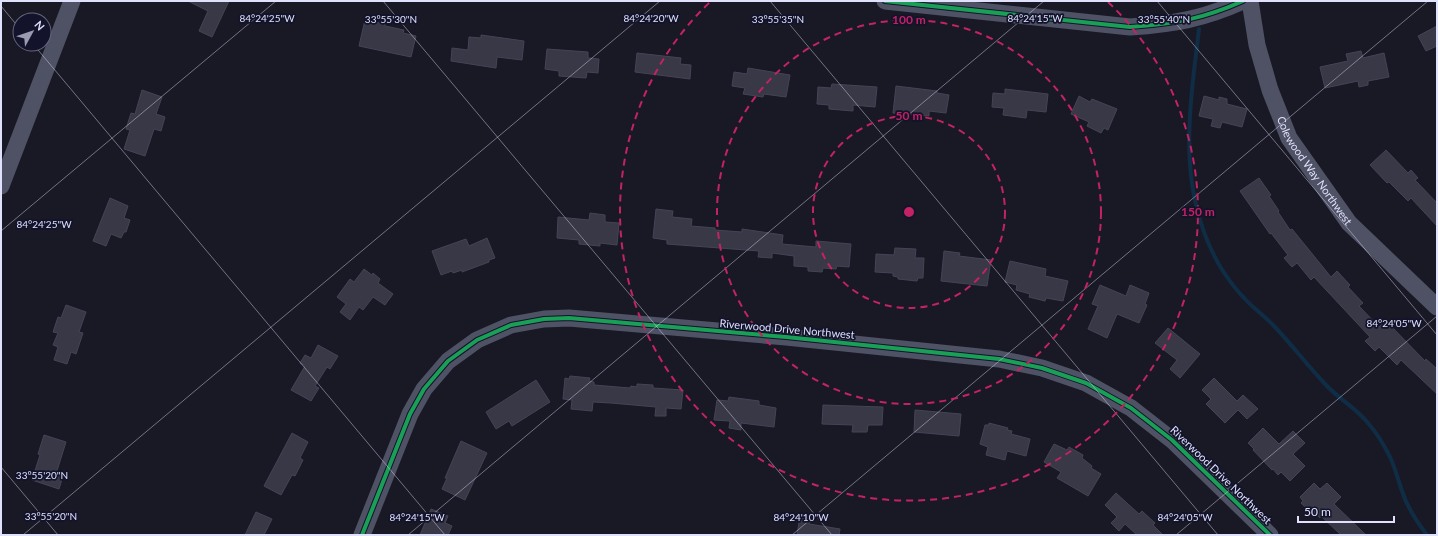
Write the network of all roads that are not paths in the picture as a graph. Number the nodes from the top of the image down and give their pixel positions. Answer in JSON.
{"nodes":[{"id":1,"x":72,"y":1,"type":"edge"},
{"id":2,"x":885,"y":1,"type":"edge"},
{"id":3,"x":1243,"y":1,"type":"edge"},
{"id":4,"x":1250,"y":1,"type":"edge"},
{"id":5,"x":1,"y":186,"type":"edge"},
{"id":6,"x":1437,"y":307,"type":"edge"},
{"id":7,"x":362,"y":535,"type":"edge"},
{"id":8,"x":1270,"y":535,"type":"edge"}],
"edges":[{"from":1,"to":5,"type":"street"},
{"from":2,"to":3,"type":"street"},
{"from":4,"to":6,"type":"street","name":"Colewood Way Northwest"},
{"from":7,"to":8,"type":"street","name":"Riverwood Drive Northwest"}]}
